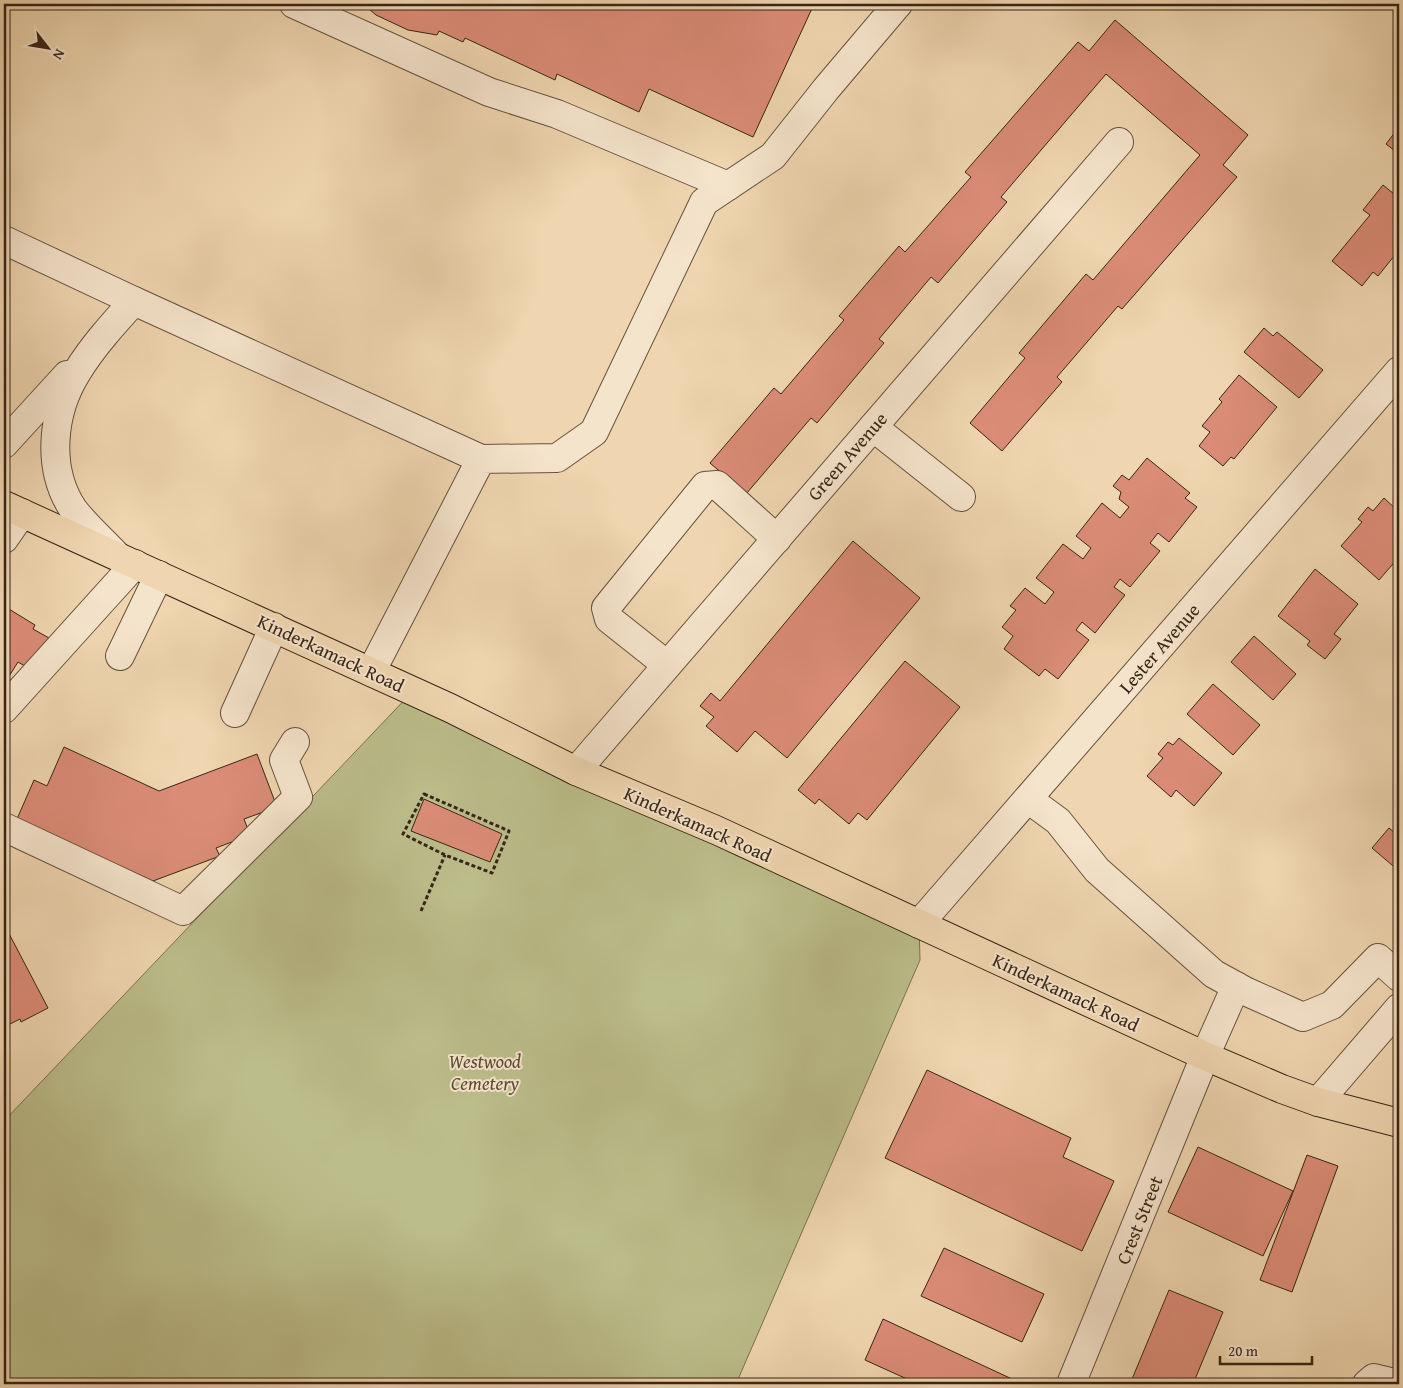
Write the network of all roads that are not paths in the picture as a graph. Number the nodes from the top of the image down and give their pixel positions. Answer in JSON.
{"nodes":[{"id":1,"x":294,"y":4,"type":"edge"},
{"id":2,"x":898,"y":4,"type":"edge"},
{"id":3,"x":1119,"y":142,"type":"dead end"},
{"id":4,"x":728,"y":186,"type":"junction"},
{"id":5,"x":4,"y":240,"type":"edge"},
{"id":6,"x":134,"y":301,"type":"junction"},
{"id":7,"x":106,"y":333,"type":"junction"},
{"id":8,"x":1399,"y":371,"type":"edge"},
{"id":9,"x":873,"y":426,"type":"junction"},
{"id":10,"x":4,"y":444,"type":"edge"},
{"id":11,"x":481,"y":459,"type":"junction"},
{"id":12,"x":961,"y":497,"type":"dead end"},
{"id":13,"x":13,"y":509,"type":"edge"},
{"id":14,"x":4,"y":539,"type":"edge"},
{"id":15,"x":777,"y":539,"type":"junction"},
{"id":16,"x":137,"y":565,"type":"junction"},
{"id":17,"x":274,"y":627,"type":"junction"},
{"id":18,"x":120,"y":656,"type":"dead end"},
{"id":19,"x":667,"y":666,"type":"junction"},
{"id":20,"x":371,"y":672,"type":"junction"},
{"id":21,"x":4,"y":709,"type":"edge"},
{"id":22,"x":235,"y":713,"type":"dead end"},
{"id":23,"x":295,"y":742,"type":"dead end"},
{"id":24,"x":576,"y":771,"type":"junction"},
{"id":25,"x":1028,"y":799,"type":"junction"},
{"id":26,"x":4,"y":827,"type":"edge"},
{"id":27,"x":919,"y":924,"type":"junction"},
{"id":28,"x":1399,"y":976,"type":"edge"},
{"id":29,"x":1236,"y":986,"type":"junction"},
{"id":30,"x":1399,"y":1008,"type":"edge"},
{"id":31,"x":1205,"y":1056,"type":"junction"},
{"id":32,"x":1318,"y":1102,"type":"junction"},
{"id":33,"x":1399,"y":1123,"type":"edge"},
{"id":34,"x":1071,"y":1384,"type":"edge"},
{"id":35,"x":1367,"y":1384,"type":"edge"},
{"id":36,"x":1399,"y":1384,"type":"edge"}],
"edges":[{"from":1,"to":4,"type":"street"},
{"from":2,"to":4,"type":"street"},
{"from":3,"to":9,"type":"street","name":"Green Avenue"},
{"from":4,"to":11,"type":"street"},
{"from":5,"to":6,"type":"street"},
{"from":6,"to":7,"type":"street"},
{"from":6,"to":11,"type":"street"},
{"from":7,"to":10,"type":"street"},
{"from":7,"to":16,"type":"street"},
{"from":8,"to":25,"type":"street","name":"Lester Avenue"},
{"from":9,"to":12,"type":"street"},
{"from":9,"to":15,"type":"street","name":"Green Avenue"},
{"from":11,"to":20,"type":"street"},
{"from":13,"to":14,"type":"street"},
{"from":13,"to":16,"type":"main road","name":"Kinderkamack Road"},
{"from":15,"to":19,"type":"street","name":"Green Avenue"},
{"from":15,"to":19,"type":"street"},
{"from":16,"to":17,"type":"main road","name":"Kinderkamack Road"},
{"from":16,"to":18,"type":"street"},
{"from":16,"to":21,"type":"street"},
{"from":17,"to":20,"type":"main road","name":"Kinderkamack Road"},
{"from":17,"to":22,"type":"street"},
{"from":19,"to":24,"type":"street","name":"Green Avenue"},
{"from":20,"to":24,"type":"main road","name":"Kinderkamack Road"},
{"from":23,"to":26,"type":"street"},
{"from":24,"to":27,"type":"main road","name":"Kinderkamack Road"},
{"from":25,"to":27,"type":"street","name":"Lester Avenue"},
{"from":25,"to":29,"type":"street"},
{"from":27,"to":31,"type":"main road","name":"Kinderkamack Road"},
{"from":28,"to":29,"type":"street"},
{"from":29,"to":31,"type":"street","name":"Crest Street"},
{"from":30,"to":32,"type":"street"},
{"from":31,"to":32,"type":"main road","name":"Kinderkamack Road"},
{"from":31,"to":34,"type":"street","name":"Crest Street"},
{"from":32,"to":33,"type":"main road","name":"Kinderkamack Road"},
{"from":35,"to":36,"type":"street"}]}
